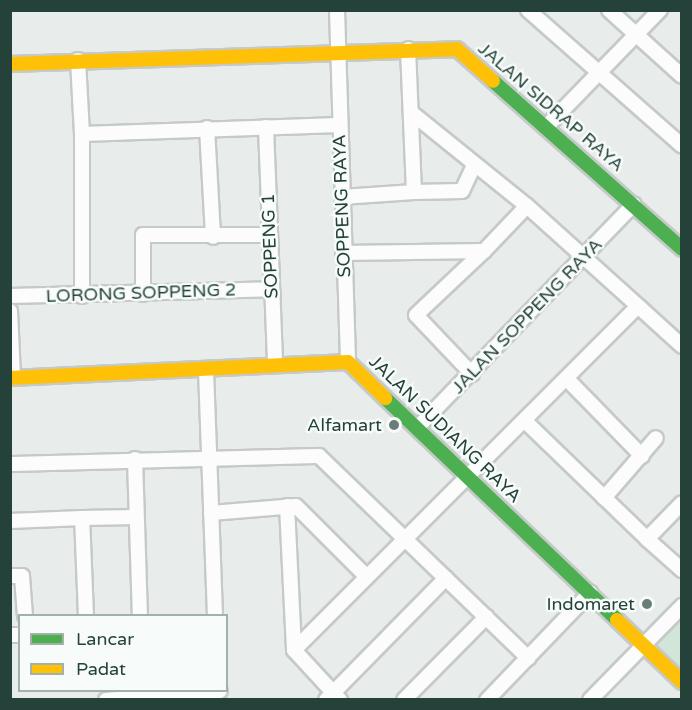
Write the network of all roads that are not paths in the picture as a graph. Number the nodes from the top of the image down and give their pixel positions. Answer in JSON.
{"nodes":[{"id":1,"x":338,"y":10,"type":"edge"},
{"id":2,"x":528,"y":10,"type":"edge"},
{"id":3,"x":609,"y":10,"type":"edge"},
{"id":4,"x":660,"y":10,"type":"edge"},
{"id":5,"x":636,"y":36,"type":"junction"},
{"id":6,"x":408,"y":49,"type":"junction"},
{"id":7,"x":339,"y":50,"type":"junction"},
{"id":8,"x":78,"y":60,"type":"junction"},
{"id":9,"x":10,"y":64,"type":"edge"},
{"id":10,"x":600,"y":73,"type":"junction"},
{"id":11,"x":681,"y":76,"type":"edge"},
{"id":12,"x":413,"y":114,"type":"junction"},
{"id":13,"x":339,"y":125,"type":"junction"},
{"id":14,"x":548,"y":125,"type":"junction"},
{"id":15,"x":266,"y":127,"type":"junction"},
{"id":16,"x":207,"y":128,"type":"junction"},
{"id":17,"x":82,"y":134,"type":"junction"},
{"id":18,"x":681,"y":146,"type":"edge"},
{"id":19,"x":474,"y":165,"type":"junction"},
{"id":20,"x":414,"y":192,"type":"junction"},
{"id":21,"x":342,"y":197,"type":"junction"},
{"id":22,"x":634,"y":204,"type":"junction"},
{"id":23,"x":527,"y":206,"type":"junction"},
{"id":24,"x":270,"y":235,"type":"junction"},
{"id":25,"x":213,"y":237,"type":"junction"},
{"id":26,"x":681,"y":249,"type":"edge"},
{"id":27,"x":484,"y":251,"type":"junction"},
{"id":28,"x":343,"y":253,"type":"junction"},
{"id":29,"x":584,"y":256,"type":"junction"},
{"id":30,"x":271,"y":289,"type":"junction"},
{"id":31,"x":143,"y":294,"type":"junction"},
{"id":32,"x":10,"y":296,"type":"edge"},
{"id":33,"x":82,"y":296,"type":"junction"},
{"id":34,"x":638,"y":306,"type":"junction"},
{"id":35,"x":10,"y":311,"type":"edge"},
{"id":36,"x":681,"y":346,"type":"edge"},
{"id":37,"x":348,"y":362,"type":"junction"},
{"id":38,"x":275,"y":365,"type":"junction"},
{"id":39,"x":206,"y":370,"type":"junction"},
{"id":40,"x":472,"y":374,"type":"junction"},
{"id":41,"x":12,"y":378,"type":"edge"},
{"id":42,"x":567,"y":380,"type":"junction"},
{"id":43,"x":526,"y":422,"type":"junction"},
{"id":44,"x":418,"y":427,"type":"junction"},
{"id":45,"x":656,"y":438,"type":"dead end"},
{"id":46,"x":642,"y":456,"type":"junction"},
{"id":47,"x":209,"y":457,"type":"junction"},
{"id":48,"x":135,"y":459,"type":"junction"},
{"id":49,"x":10,"y":464,"type":"edge"},
{"id":50,"x":467,"y":475,"type":"junction"},
{"id":51,"x":604,"y":498,"type":"junction"},
{"id":52,"x":681,"y":503,"type":"edge"},
{"id":53,"x":287,"y":506,"type":"junction"},
{"id":54,"x":211,"y":513,"type":"junction"},
{"id":55,"x":82,"y":518,"type":"junction"},
{"id":56,"x":136,"y":518,"type":"junction"},
{"id":57,"x":10,"y":521,"type":"edge"},
{"id":58,"x":647,"y":539,"type":"junction"},
{"id":59,"x":405,"y":540,"type":"junction"},
{"id":60,"x":681,"y":570,"type":"edge"},
{"id":61,"x":10,"y":576,"type":"edge"},
{"id":62,"x":367,"y":578,"type":"junction"},
{"id":63,"x":446,"y":578,"type":"junction"},
{"id":64,"x":590,"y":593,"type":"junction"},
{"id":65,"x":681,"y":606,"type":"edge"},
{"id":66,"x":25,"y":614,"type":"edge"},
{"id":67,"x":86,"y":614,"type":"edge"},
{"id":68,"x":140,"y":614,"type":"edge"},
{"id":69,"x":215,"y":614,"type":"edge"},
{"id":70,"x":486,"y":617,"type":"junction"},
{"id":71,"x":644,"y":642,"type":"junction"},
{"id":72,"x":294,"y":650,"type":"junction"},
{"id":73,"x":528,"y":658,"type":"junction"},
{"id":74,"x":681,"y":682,"type":"edge"},
{"id":75,"x":205,"y":692,"type":"edge"},
{"id":76,"x":144,"y":696,"type":"edge"},
{"id":77,"x":333,"y":697,"type":"edge"},
{"id":78,"x":106,"y":699,"type":"edge"},
{"id":79,"x":404,"y":699,"type":"edge"},
{"id":80,"x":486,"y":699,"type":"edge"},
{"id":81,"x":590,"y":699,"type":"edge"}],
"edges":[{"from":1,"to":7,"type":"street","name":"SOPPENG RAYA"},
{"from":2,"to":10,"type":"street"},
{"from":3,"to":5,"type":"street"},
{"from":4,"to":5,"type":"street"},
{"from":5,"to":10,"type":"street"},
{"from":5,"to":11,"type":"street"},
{"from":6,"to":7,"type":"street","name":"JALAN SIDRAP RAYA"},
{"from":6,"to":12,"type":"street"},
{"from":6,"to":14,"type":"street","name":"JALAN SIDRAP RAYA"},
{"from":7,"to":8,"type":"street","name":"JALAN SIDRAP RAYA"},
{"from":7,"to":13,"type":"street","name":"SOPPENG RAYA"},
{"from":8,"to":9,"type":"street","name":"JALAN SIDRAP RAYA"},
{"from":8,"to":17,"type":"street"},
{"from":10,"to":14,"type":"street"},
{"from":10,"to":18,"type":"street"},
{"from":12,"to":19,"type":"street"},
{"from":12,"to":20,"type":"street"},
{"from":13,"to":15,"type":"street"},
{"from":13,"to":21,"type":"street","name":"SOPPENG RAYA"},
{"from":14,"to":22,"type":"street","name":"JALAN SIDRAP RAYA"},
{"from":15,"to":16,"type":"street"},
{"from":15,"to":24,"type":"street","name":"SOPPENG 1"},
{"from":16,"to":17,"type":"street"},
{"from":16,"to":25,"type":"street"},
{"from":17,"to":33,"type":"street"},
{"from":19,"to":20,"type":"street"},
{"from":19,"to":23,"type":"street"},
{"from":20,"to":21,"type":"street"},
{"from":21,"to":28,"type":"street","name":"SOPPENG RAYA"},
{"from":22,"to":26,"type":"street","name":"JALAN SIDRAP RAYA"},
{"from":22,"to":29,"type":"street","name":"JALAN SOPPENG RAYA"},
{"from":23,"to":27,"type":"street"},
{"from":23,"to":29,"type":"street"},
{"from":24,"to":25,"type":"street"},
{"from":24,"to":30,"type":"street","name":"SOPPENG 1"},
{"from":25,"to":31,"type":"street"},
{"from":27,"to":28,"type":"street"},
{"from":27,"to":40,"type":"street"},
{"from":28,"to":37,"type":"street","name":"SOPPENG RAYA"},
{"from":29,"to":34,"type":"street"},
{"from":29,"to":40,"type":"street","name":"JALAN SOPPENG RAYA"},
{"from":30,"to":31,"type":"street","name":"LORONG SOPPENG 2"},
{"from":30,"to":38,"type":"street","name":"SOPPENG 1"},
{"from":31,"to":33,"type":"street","name":"LORONG SOPPENG 2"},
{"from":32,"to":33,"type":"street","name":"LORONG SOPPENG 2"},
{"from":34,"to":36,"type":"street"},
{"from":34,"to":42,"type":"street"},
{"from":35,"to":41,"type":"street"},
{"from":37,"to":38,"type":"street","name":"JALAN SUDIANG RAYA"},
{"from":37,"to":44,"type":"street","name":"JALAN SUDIANG RAYA"},
{"from":38,"to":39,"type":"street","name":"JALAN SUDIANG RAYA"},
{"from":39,"to":41,"type":"street","name":"JALAN SUDIANG RAYA"},
{"from":39,"to":47,"type":"street"},
{"from":40,"to":44,"type":"street","name":"JALAN SOPPENG RAYA"},
{"from":42,"to":43,"type":"street"},
{"from":42,"to":46,"type":"street"},
{"from":43,"to":50,"type":"street"},
{"from":43,"to":51,"type":"street"},
{"from":44,"to":50,"type":"street","name":"JALAN SUDIANG RAYA"},
{"from":45,"to":46,"type":"street"},
{"from":46,"to":51,"type":"street"},
{"from":47,"to":48,"type":"street"},
{"from":47,"to":54,"type":"street"},
{"from":47,"to":59,"type":"street"},
{"from":48,"to":49,"type":"street"},
{"from":48,"to":56,"type":"street"},
{"from":50,"to":59,"type":"street"},
{"from":50,"to":64,"type":"street","name":"JALAN SUDIANG RAYA"},
{"from":51,"to":58,"type":"street"},
{"from":52,"to":58,"type":"street"},
{"from":53,"to":54,"type":"street"},
{"from":53,"to":62,"type":"street"},
{"from":53,"to":72,"type":"street"},
{"from":54,"to":69,"type":"street"},
{"from":55,"to":56,"type":"street"},
{"from":55,"to":57,"type":"street"},
{"from":55,"to":67,"type":"street"},
{"from":56,"to":68,"type":"street"},
{"from":58,"to":60,"type":"street"},
{"from":59,"to":62,"type":"street"},
{"from":59,"to":63,"type":"street"},
{"from":61,"to":66,"type":"street"},
{"from":62,"to":72,"type":"street"},
{"from":63,"to":70,"type":"street"},
{"from":63,"to":77,"type":"street"},
{"from":64,"to":71,"type":"street","name":"JALAN SUDIANG RAYA"},
{"from":64,"to":73,"type":"street"},
{"from":65,"to":71,"type":"street"},
{"from":70,"to":73,"type":"street"},
{"from":70,"to":79,"type":"street"},
{"from":71,"to":74,"type":"street","name":"JALAN SUDIANG RAYA"},
{"from":71,"to":81,"type":"street"},
{"from":72,"to":77,"type":"street"},
{"from":73,"to":80,"type":"street"},
{"from":75,"to":76,"type":"street"},
{"from":76,"to":78,"type":"street"}]}
